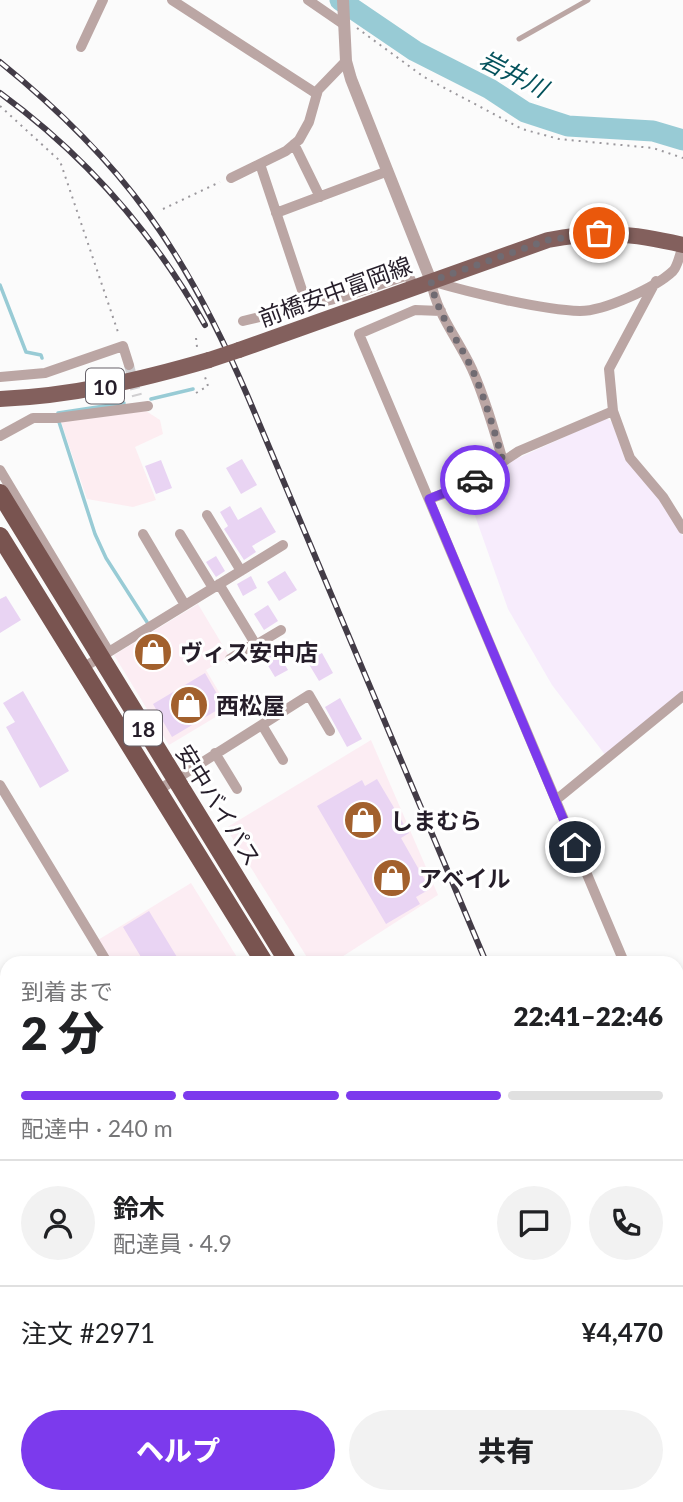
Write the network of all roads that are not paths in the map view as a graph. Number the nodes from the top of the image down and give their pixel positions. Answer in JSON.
{"nodes":[{"id":1,"x":103,"y":0,"type":"edge"},
{"id":2,"x":172,"y":0,"type":"edge"},
{"id":3,"x":308,"y":0,"type":"edge"},
{"id":4,"x":343,"y":0,"type":"edge"},
{"id":5,"x":588,"y":0,"type":"edge"},
{"id":6,"x":343,"y":20,"type":"junction"},
{"id":7,"x":519,"y":39,"type":"dead end"},
{"id":8,"x":81,"y":47,"type":"dead end"},
{"id":9,"x":346,"y":61,"type":"junction"},
{"id":10,"x":317,"y":94,"type":"junction"},
{"id":11,"x":294,"y":144,"type":"junction"},
{"id":12,"x":260,"y":164,"type":"junction"},
{"id":13,"x":388,"y":171,"type":"junction"},
{"id":14,"x":231,"y":178,"type":"road end"},
{"id":15,"x":320,"y":197,"type":"junction"},
{"id":16,"x":276,"y":213,"type":"junction"},
{"id":17,"x":683,"y":246,"type":"edge"},
{"id":18,"x":679,"y":270,"type":"edge"},
{"id":19,"x":431,"y":281,"type":"junction"},
{"id":20,"x":656,"y":281,"type":"junction"},
{"id":21,"x":414,"y":286,"type":"junction"},
{"id":22,"x":307,"y":305,"type":"junction"},
{"id":23,"x":441,"y":311,"type":"junction"},
{"id":24,"x":243,"y":321,"type":"dead end"},
{"id":25,"x":129,"y":365,"type":"tunnel mouth"},
{"id":26,"x":29,"y":376,"type":"junction"},
{"id":27,"x":0,"y":377,"type":"edge"},
{"id":28,"x":33,"y":398,"type":"junction"},
{"id":29,"x":0,"y":399,"type":"edge"},
{"id":30,"x":142,"y":403,"type":"dead end"},
{"id":31,"x":613,"y":411,"type":"junction"},
{"id":32,"x":0,"y":436,"type":"edge"},
{"id":33,"x":503,"y":461,"type":"junction"},
{"id":34,"x":1,"y":473,"type":"edge"},
{"id":35,"x":0,"y":493,"type":"edge"},
{"id":36,"x":429,"y":499,"type":"junction"},
{"id":37,"x":207,"y":515,"type":"dead end"},
{"id":38,"x":683,"y":529,"type":"edge"},
{"id":39,"x":143,"y":534,"type":"dead end"},
{"id":40,"x":180,"y":534,"type":"dead end"},
{"id":41,"x":0,"y":536,"type":"edge"},
{"id":42,"x":283,"y":545,"type":"dead end"},
{"id":43,"x":241,"y":571,"type":"junction"},
{"id":44,"x":216,"y":586,"type":"junction"},
{"id":45,"x":185,"y":605,"type":"junction"},
{"id":46,"x":281,"y":630,"type":"dead end"},
{"id":47,"x":255,"y":643,"type":"junction"},
{"id":48,"x":104,"y":655,"type":"junction"},
{"id":49,"x":230,"y":659,"type":"dead end"},
{"id":50,"x":81,"y":669,"type":"junction"},
{"id":51,"x":683,"y":696,"type":"edge"},
{"id":52,"x":262,"y":724,"type":"junction"},
{"id":53,"x":330,"y":731,"type":"dead end"},
{"id":54,"x":215,"y":753,"type":"junction"},
{"id":55,"x":283,"y":760,"type":"dead end"},
{"id":56,"x":174,"y":779,"type":"junction"},
{"id":57,"x":0,"y":785,"type":"edge"},
{"id":58,"x":237,"y":789,"type":"dead end"},
{"id":59,"x":157,"y":791,"type":"junction"},
{"id":60,"x":556,"y":800,"type":"junction"},
{"id":61,"x":103,"y":956,"type":"edge"},
{"id":62,"x":260,"y":956,"type":"edge"},
{"id":63,"x":284,"y":956,"type":"edge"},
{"id":64,"x":621,"y":956,"type":"edge"}],
"edges":[{"from":1,"to":8,"type":"street"},
{"from":2,"to":10,"type":"street"},
{"from":3,"to":6,"type":"street"},
{"from":4,"to":6,"type":"street"},
{"from":5,"to":7,"type":"lane"},
{"from":6,"to":9,"type":"street"},
{"from":9,"to":10,"type":"street"},
{"from":9,"to":13,"type":"street"},
{"from":10,"to":11,"type":"street"},
{"from":11,"to":12,"type":"street"},
{"from":11,"to":15,"type":"street"},
{"from":12,"to":14,"type":"street"},
{"from":12,"to":16,"type":"street"},
{"from":13,"to":15,"type":"street"},
{"from":13,"to":19,"type":"street"},
{"from":15,"to":16,"type":"street"},
{"from":16,"to":22,"type":"street"},
{"from":17,"to":18,"type":"street"},
{"from":17,"to":19,"type":"main road","name":"前橋安中富岡線","number":"10"},
{"from":18,"to":20,"type":"street"},
{"from":19,"to":20,"type":"street"},
{"from":19,"to":21,"type":"main road","name":"前橋安中富岡線","number":"10"},
{"from":19,"to":23,"type":"street"},
{"from":20,"to":31,"type":"street"},
{"from":21,"to":22,"type":"street"},
{"from":21,"to":28,"type":"main road","name":"前橋安中富岡線","number":"10","bridge":true},
{"from":22,"to":24,"type":"street"},
{"from":23,"to":33,"type":"street"},
{"from":23,"to":36,"type":"street"},
{"from":25,"to":26,"type":"street"},
{"from":26,"to":27,"type":"street"},
{"from":26,"to":28,"type":"street"},
{"from":28,"to":29,"type":"main road","name":"前橋安中富岡線","number":"10"},
{"from":30,"to":32,"type":"street"},
{"from":31,"to":33,"type":"street"},
{"from":31,"to":38,"type":"street"},
{"from":33,"to":36,"type":"street"},
{"from":34,"to":48,"type":"street"},
{"from":35,"to":48,"type":"highway","name":"安中バイパス","number":"18"},
{"from":36,"to":60,"type":"street"},
{"from":37,"to":43,"type":"street"},
{"from":39,"to":45,"type":"street"},
{"from":40,"to":44,"type":"street"},
{"from":41,"to":50,"type":"highway","name":"安中バイパス","number":"18"},
{"from":42,"to":43,"type":"street"},
{"from":43,"to":44,"type":"street"},
{"from":44,"to":45,"type":"street"},
{"from":44,"to":47,"type":"street"},
{"from":45,"to":48,"type":"street"},
{"from":46,"to":47,"type":"street"},
{"from":47,"to":49,"type":"street"},
{"from":48,"to":50,"type":"street"},
{"from":48,"to":56,"type":"highway","name":"安中バイパス","number":"18"},
{"from":50,"to":59,"type":"highway","name":"安中バイパス","number":"18"},
{"from":51,"to":60,"type":"street"},
{"from":52,"to":53,"type":"street"},
{"from":52,"to":54,"type":"street"},
{"from":52,"to":55,"type":"street"},
{"from":54,"to":56,"type":"street"},
{"from":54,"to":58,"type":"street"},
{"from":56,"to":59,"type":"street"},
{"from":56,"to":63,"type":"highway","name":"安中バイパス","number":"18"},
{"from":57,"to":61,"type":"street"},
{"from":59,"to":62,"type":"highway","name":"安中バイパス","number":"18"},
{"from":60,"to":64,"type":"street"}]}
